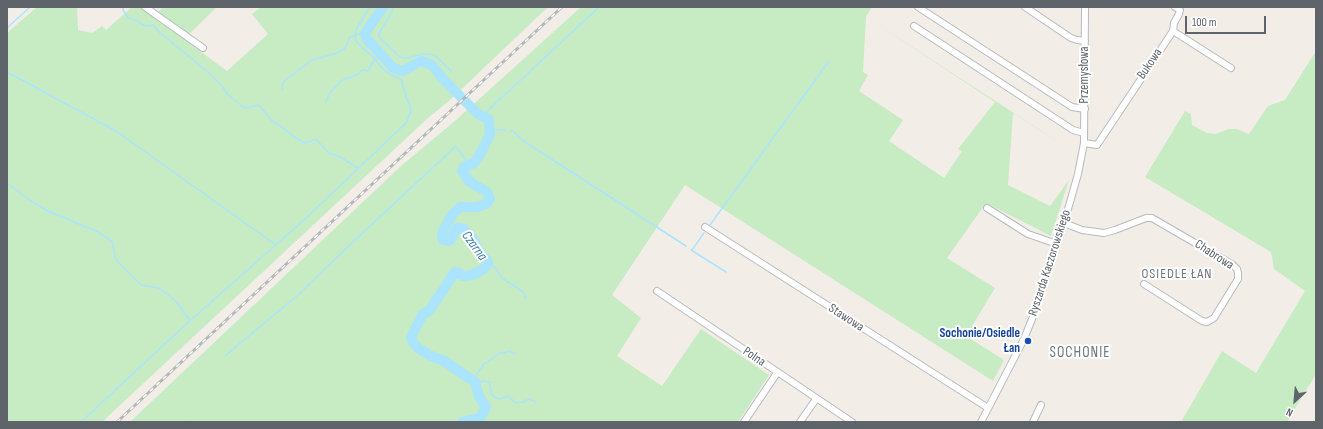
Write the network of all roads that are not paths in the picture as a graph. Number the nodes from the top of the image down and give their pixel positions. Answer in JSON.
{"nodes":[{"id":1,"x":145,"y":7,"type":"edge"},
{"id":2,"x":918,"y":7,"type":"edge"},
{"id":3,"x":1024,"y":7,"type":"edge"},
{"id":4,"x":1085,"y":7,"type":"edge"},
{"id":5,"x":1175,"y":7,"type":"edge"},
{"id":6,"x":914,"y":26,"type":"dead end"},
{"id":7,"x":1173,"y":30,"type":"junction"},
{"id":8,"x":1085,"y":41,"type":"junction"},
{"id":9,"x":203,"y":48,"type":"dead end"},
{"id":10,"x":1231,"y":68,"type":"dead end"},
{"id":11,"x":1085,"y":109,"type":"junction"},
{"id":12,"x":1084,"y":133,"type":"junction"},
{"id":13,"x":1084,"y":143,"type":"junction"},
{"id":14,"x":987,"y":208,"type":"dead end"},
{"id":15,"x":1064,"y":223,"type":"junction"},
{"id":16,"x":705,"y":227,"type":"dead end"},
{"id":17,"x":1057,"y":244,"type":"junction"},
{"id":18,"x":1144,"y":284,"type":"dead end"},
{"id":19,"x":657,"y":291,"type":"dead end"},
{"id":20,"x":776,"y":373,"type":"junction"},
{"id":21,"x":816,"y":399,"type":"junction"},
{"id":22,"x":1042,"y":405,"type":"dead end"},
{"id":23,"x":988,"y":408,"type":"junction"},
{"id":24,"x":744,"y":422,"type":"edge"},
{"id":25,"x":800,"y":422,"type":"edge"},
{"id":26,"x":852,"y":422,"type":"edge"},
{"id":27,"x":981,"y":422,"type":"edge"},
{"id":28,"x":1032,"y":422,"type":"edge"}],
"edges":[{"from":1,"to":9,"type":"street"},
{"from":2,"to":11,"type":"street"},
{"from":3,"to":8,"type":"street"},
{"from":4,"to":8,"type":"street","name":"Przemysłowa"},
{"from":5,"to":7,"type":"street"},
{"from":6,"to":12,"type":"street"},
{"from":7,"to":10,"type":"street"},
{"from":7,"to":13,"type":"street","name":"Bukowa"},
{"from":8,"to":11,"type":"street","name":"Przemysłowa"},
{"from":11,"to":12,"type":"street","name":"Przemysłowa"},
{"from":12,"to":13,"type":"street","name":"Przemysłowa"},
{"from":13,"to":15,"type":"street","name":"Ryszarda Kaczorowskiego"},
{"from":14,"to":17,"type":"street"},
{"from":15,"to":17,"type":"street","name":"Ryszarda Kaczorowskiego"},
{"from":15,"to":18,"type":"street","name":"Chabrowa"},
{"from":16,"to":23,"type":"street","name":"Stawowa"},
{"from":17,"to":23,"type":"street","name":"Ryszarda Kaczorowskiego"},
{"from":19,"to":20,"type":"street","name":"Polna"},
{"from":20,"to":21,"type":"street","name":"Polna"},
{"from":20,"to":24,"type":"street"},
{"from":21,"to":25,"type":"street"},
{"from":21,"to":26,"type":"street","name":"Polna"},
{"from":22,"to":28,"type":"street"},
{"from":23,"to":27,"type":"street","name":"Ryszarda Kaczorowskiego"}]}
